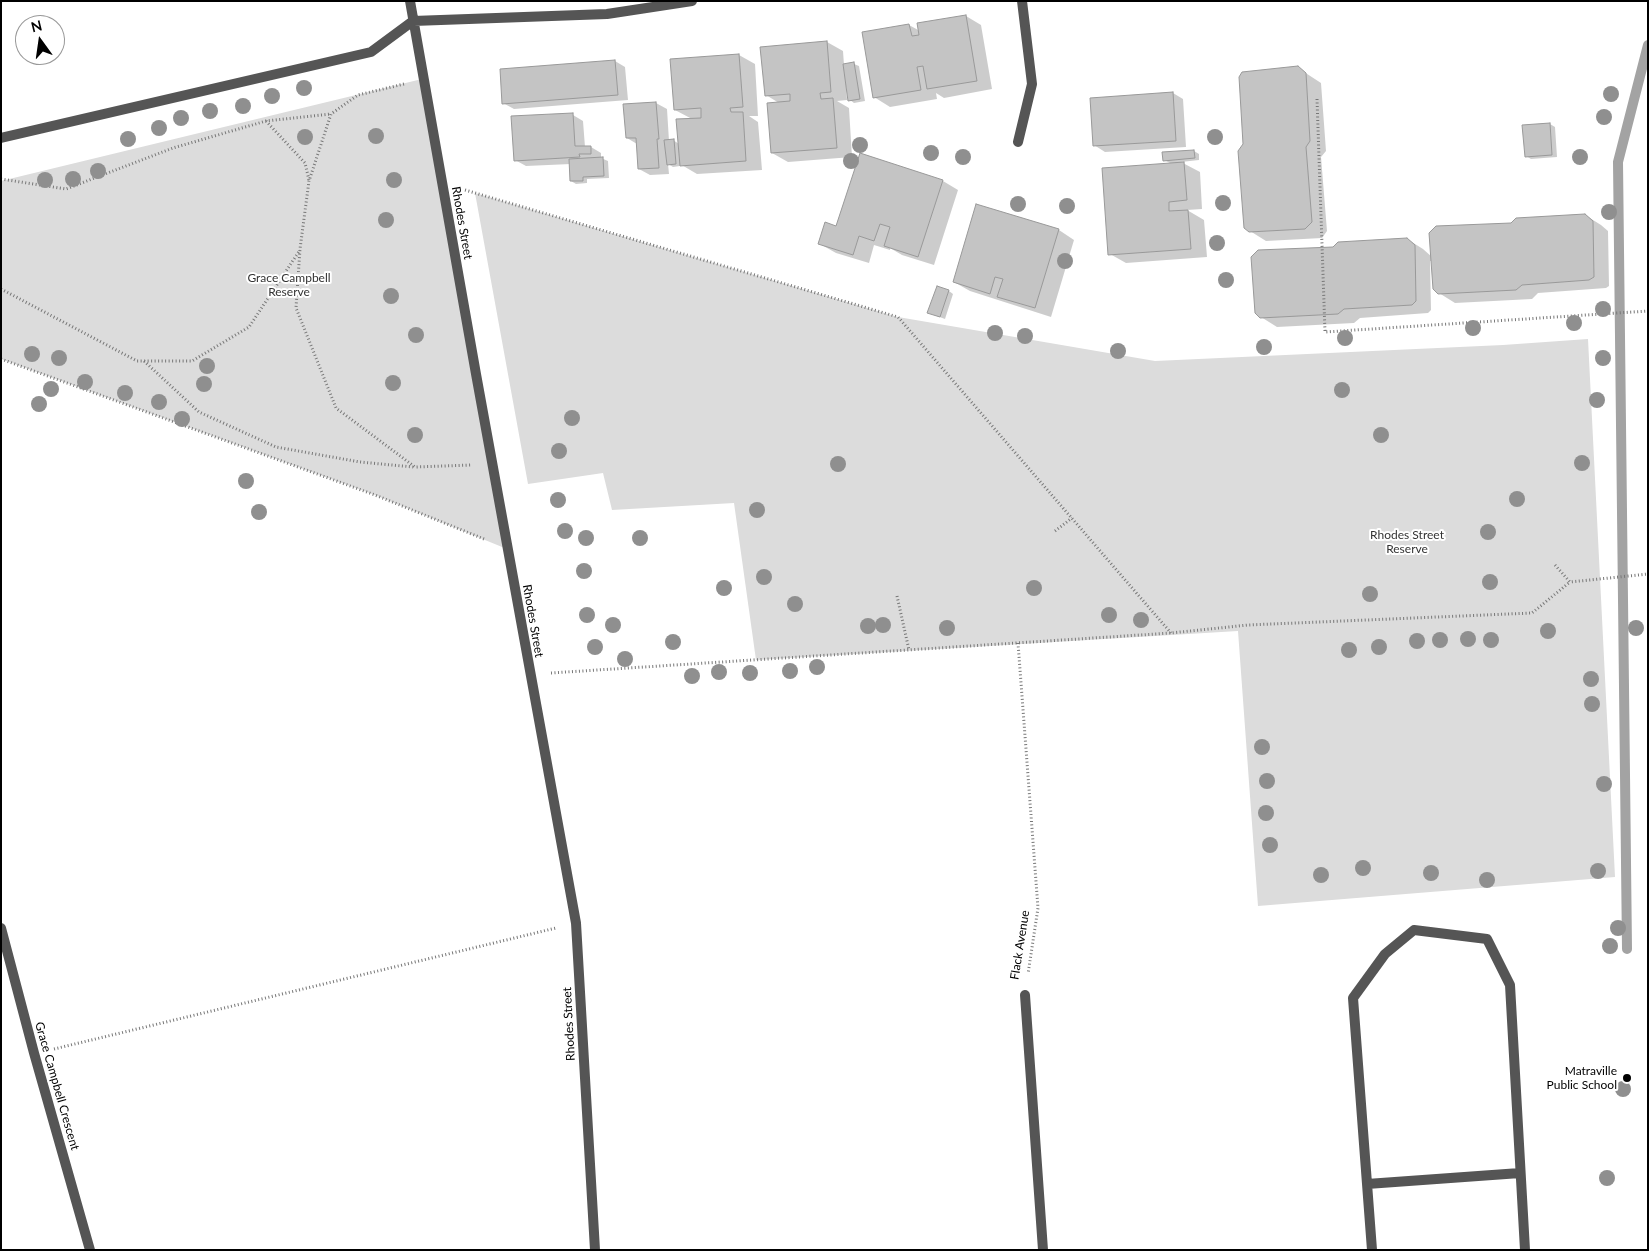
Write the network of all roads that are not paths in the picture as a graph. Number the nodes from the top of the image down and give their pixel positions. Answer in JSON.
{"nodes":[{"id":1,"x":410,"y":1,"type":"edge"},
{"id":2,"x":692,"y":1,"type":"edge"},
{"id":3,"x":1022,"y":1,"type":"edge"},
{"id":4,"x":413,"y":21,"type":"junction"},
{"id":5,"x":1,"y":138,"type":"edge"},
{"id":6,"x":1018,"y":142,"type":"dead end"},
{"id":7,"x":1,"y":928,"type":"edge"},
{"id":8,"x":1025,"y":995,"type":"road end"},
{"id":9,"x":1520,"y":1173,"type":"junction"},
{"id":10,"x":1367,"y":1184,"type":"junction"},
{"id":11,"x":90,"y":1250,"type":"edge"},
{"id":12,"x":595,"y":1250,"type":"edge"},
{"id":13,"x":1043,"y":1250,"type":"edge"},
{"id":14,"x":1372,"y":1250,"type":"edge"},
{"id":15,"x":1525,"y":1250,"type":"edge"}],
"edges":[{"from":1,"to":4,"type":"street","name":"Rhodes Street"},
{"from":2,"to":4,"type":"street"},
{"from":3,"to":6,"type":"street"},
{"from":4,"to":5,"type":"street"},
{"from":4,"to":12,"type":"street","name":"Rhodes Street"},
{"from":7,"to":11,"type":"street","name":"Grace Campbell Crescent"},
{"from":8,"to":13,"type":"street","name":"Flack Avenue"},
{"from":9,"to":10,"type":"street"},
{"from":9,"to":10,"type":"street"},
{"from":9,"to":15,"type":"street"},
{"from":10,"to":14,"type":"street"}]}
